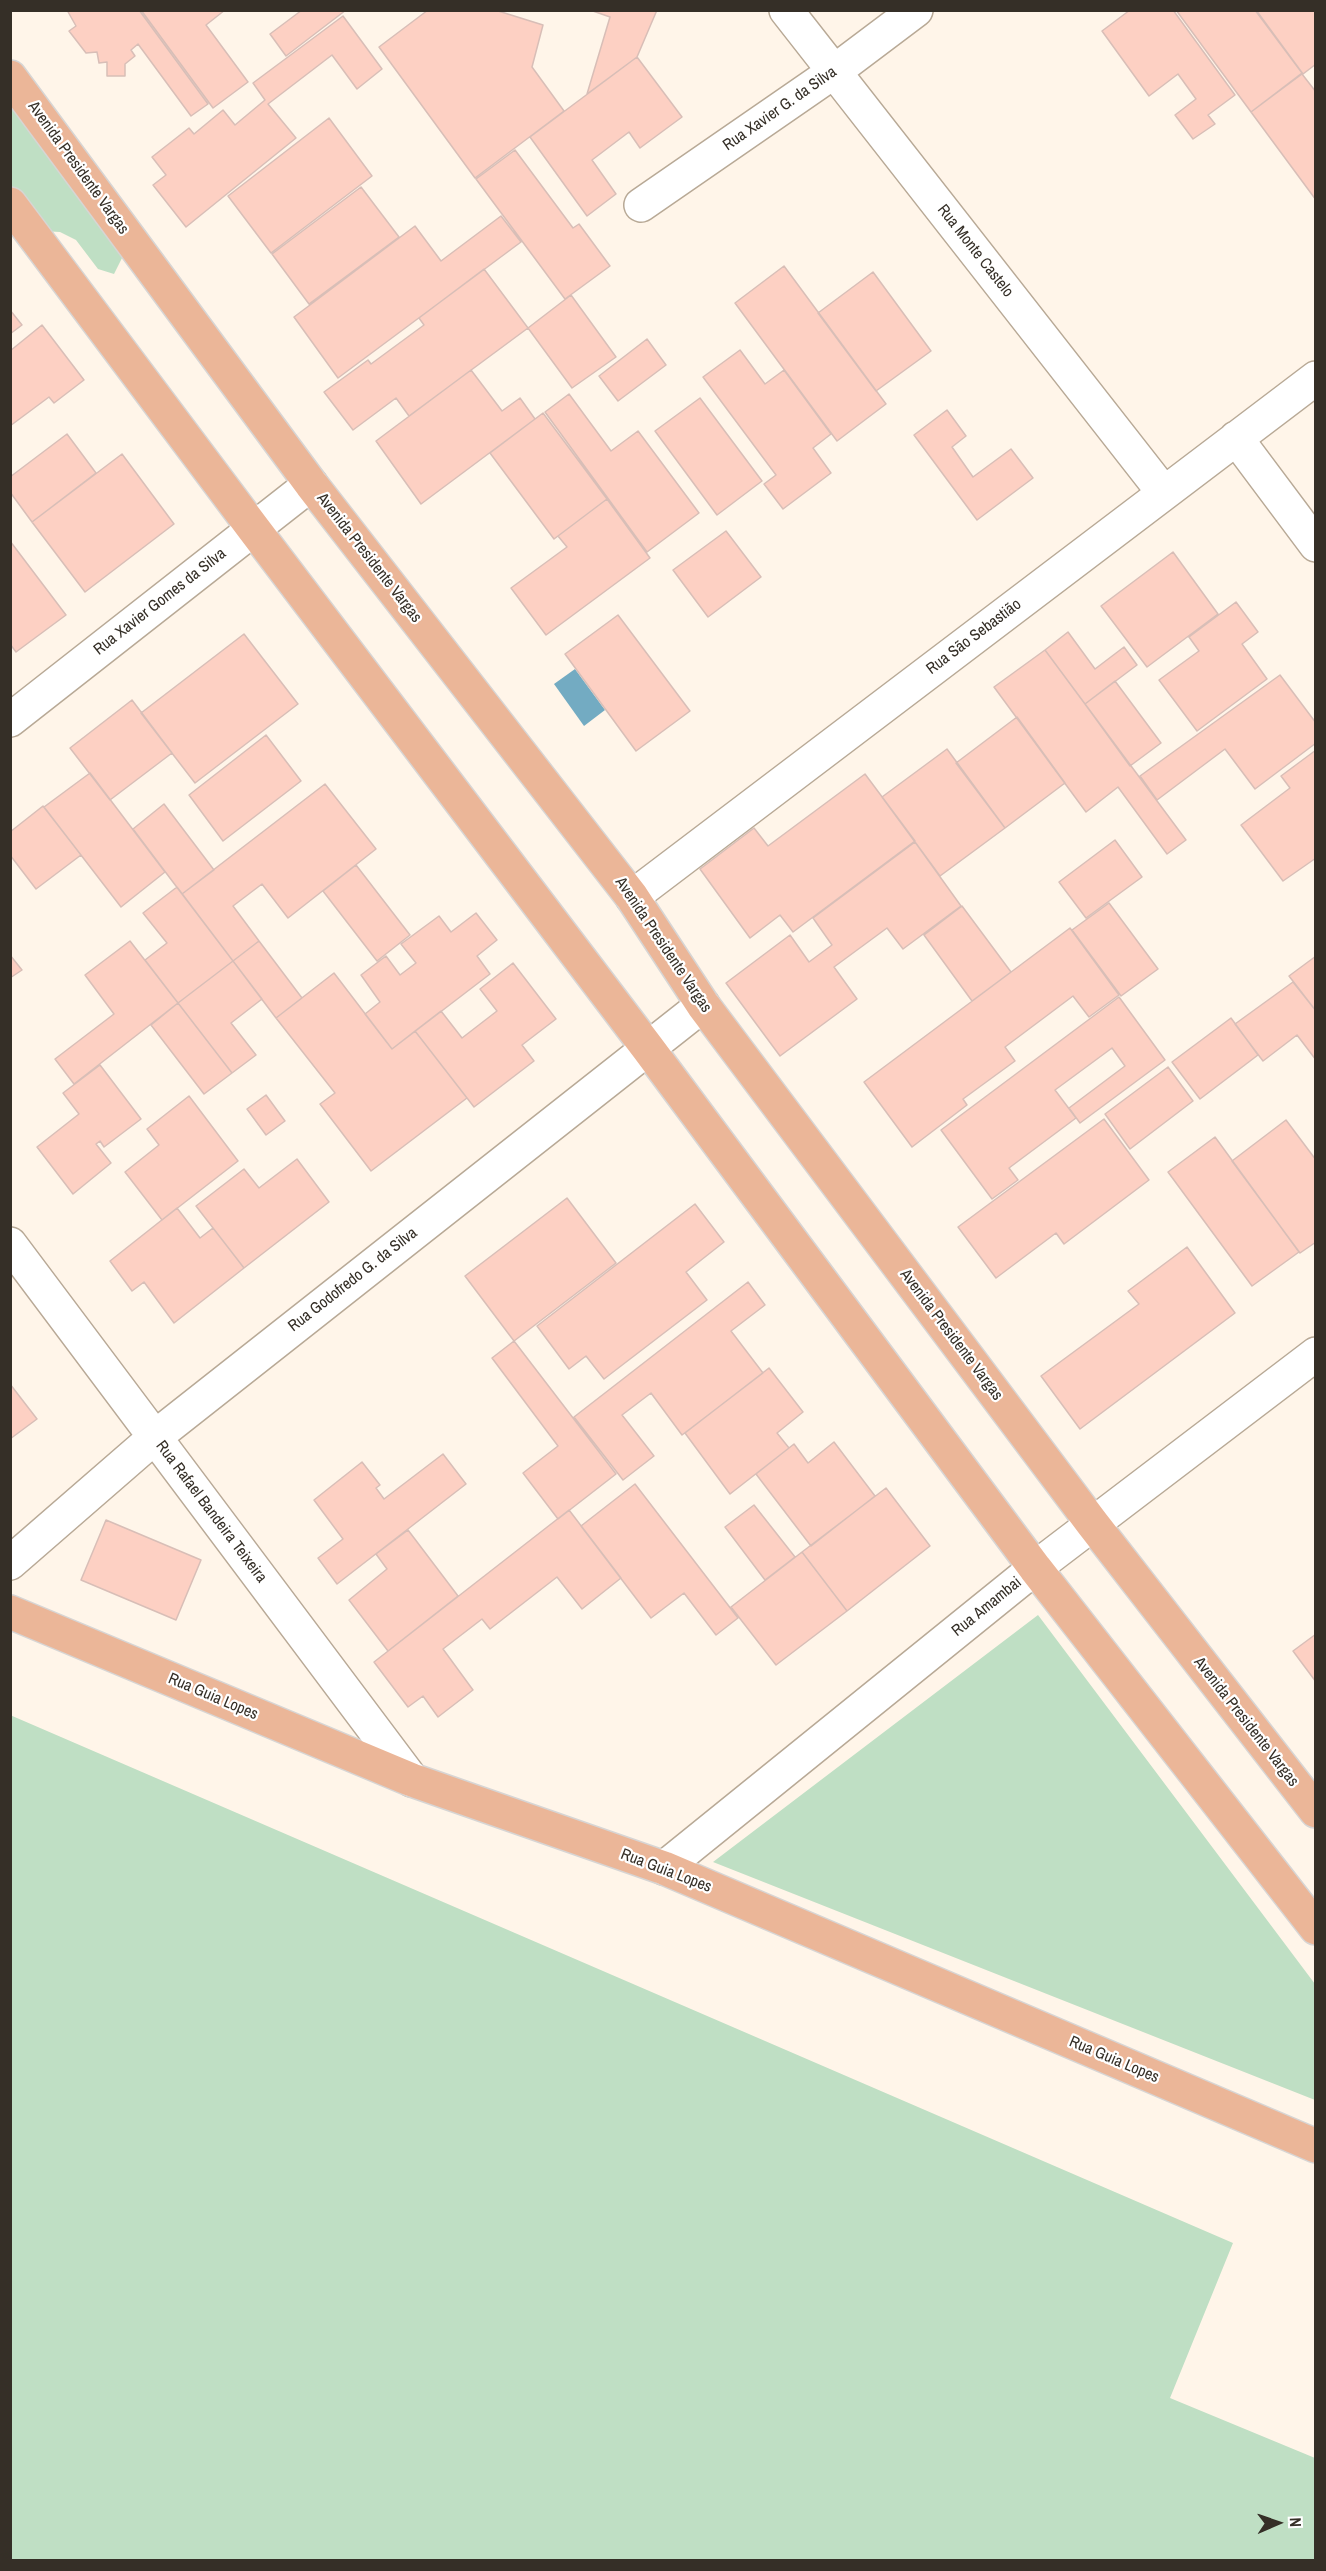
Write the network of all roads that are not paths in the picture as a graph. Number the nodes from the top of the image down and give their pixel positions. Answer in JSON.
{"nodes":[{"id":1,"x":786,"y":10,"type":"edge"},
{"id":2,"x":916,"y":10,"type":"edge"},
{"id":3,"x":835,"y":71,"type":"junction"},
{"id":4,"x":10,"y":77,"type":"edge"},
{"id":5,"x":10,"y":204,"type":"edge"},
{"id":6,"x":641,"y":205,"type":"dead end"},
{"id":7,"x":1316,"y":378,"type":"edge"},
{"id":8,"x":1236,"y":438,"type":"junction"},
{"id":9,"x":311,"y":484,"type":"junction"},
{"id":10,"x":1164,"y":493,"type":"junction"},
{"id":11,"x":253,"y":528,"type":"junction"},
{"id":12,"x":1316,"y":545,"type":"edge"},
{"id":13,"x":10,"y":720,"type":"edge"},
{"id":14,"x":633,"y":897,"type":"junction"},
{"id":15,"x":703,"y":1005,"type":"junction"},
{"id":16,"x":647,"y":1047,"type":"junction"},
{"id":17,"x":10,"y":1244,"type":"edge"},
{"id":18,"x":1316,"y":1354,"type":"edge"},
{"id":19,"x":154,"y":1437,"type":"junction"},
{"id":20,"x":1092,"y":1523,"type":"junction"},
{"id":21,"x":10,"y":1563,"type":"edge"},
{"id":22,"x":1035,"y":1568,"type":"junction"},
{"id":23,"x":10,"y":1612,"type":"edge"},
{"id":24,"x":412,"y":1780,"type":"junction"},
{"id":25,"x":1316,"y":1811,"type":"edge"},
{"id":26,"x":664,"y":1868,"type":"junction"},
{"id":27,"x":1316,"y":1928,"type":"edge"},
{"id":28,"x":1316,"y":2146,"type":"edge"}],
"edges":[{"from":1,"to":3,"type":"street","name":"Rua Monte Castelo"},
{"from":2,"to":3,"type":"street","name":"Rua Xavier G. da Silva"},
{"from":3,"to":6,"type":"street","name":"Rua Xavier G. da Silva"},
{"from":3,"to":10,"type":"street","name":"Rua Monte Castelo"},
{"from":4,"to":9,"type":"main road","name":"Avenida Presidente Vargas"},
{"from":5,"to":11,"type":"main road"},
{"from":7,"to":8,"type":"street","name":"Rua São Sebastião"},
{"from":8,"to":10,"type":"street","name":"Rua São Sebastião"},
{"from":8,"to":12,"type":"street"},
{"from":9,"to":11,"type":"street","name":"Rua Xavier Gomes da Silva"},
{"from":9,"to":14,"type":"main road","name":"Avenida Presidente Vargas"},
{"from":10,"to":14,"type":"street","name":"Rua São Sebastião"},
{"from":11,"to":13,"type":"street","name":"Rua Xavier Gomes da Silva"},
{"from":11,"to":16,"type":"main road"},
{"from":14,"to":15,"type":"main road","name":"Avenida Presidente Vargas"},
{"from":15,"to":16,"type":"street","name":"Rua Godofredo G. da Silva"},
{"from":15,"to":20,"type":"main road","name":"Avenida Presidente Vargas"},
{"from":16,"to":19,"type":"street","name":"Rua Godofredo G. da Silva"},
{"from":16,"to":22,"type":"main road"},
{"from":17,"to":19,"type":"street","name":"Rua Rafael Bandeira Teixeira"},
{"from":18,"to":20,"type":"street","name":"Rua Amambai"},
{"from":19,"to":21,"type":"street","name":"Rua Godofredo G. da Silva"},
{"from":19,"to":24,"type":"street","name":"Rua Rafael Bandeira Teixeira"},
{"from":20,"to":22,"type":"street","name":"Rua Amambai"},
{"from":20,"to":25,"type":"main road","name":"Avenida Presidente Vargas"},
{"from":22,"to":26,"type":"street","name":"Rua Amambai"},
{"from":22,"to":27,"type":"main road"},
{"from":23,"to":24,"type":"main road","name":"Rua Guia Lopes"},
{"from":24,"to":26,"type":"main road","name":"Rua Guia Lopes"},
{"from":26,"to":28,"type":"main road","name":"Rua Guia Lopes"}]}
